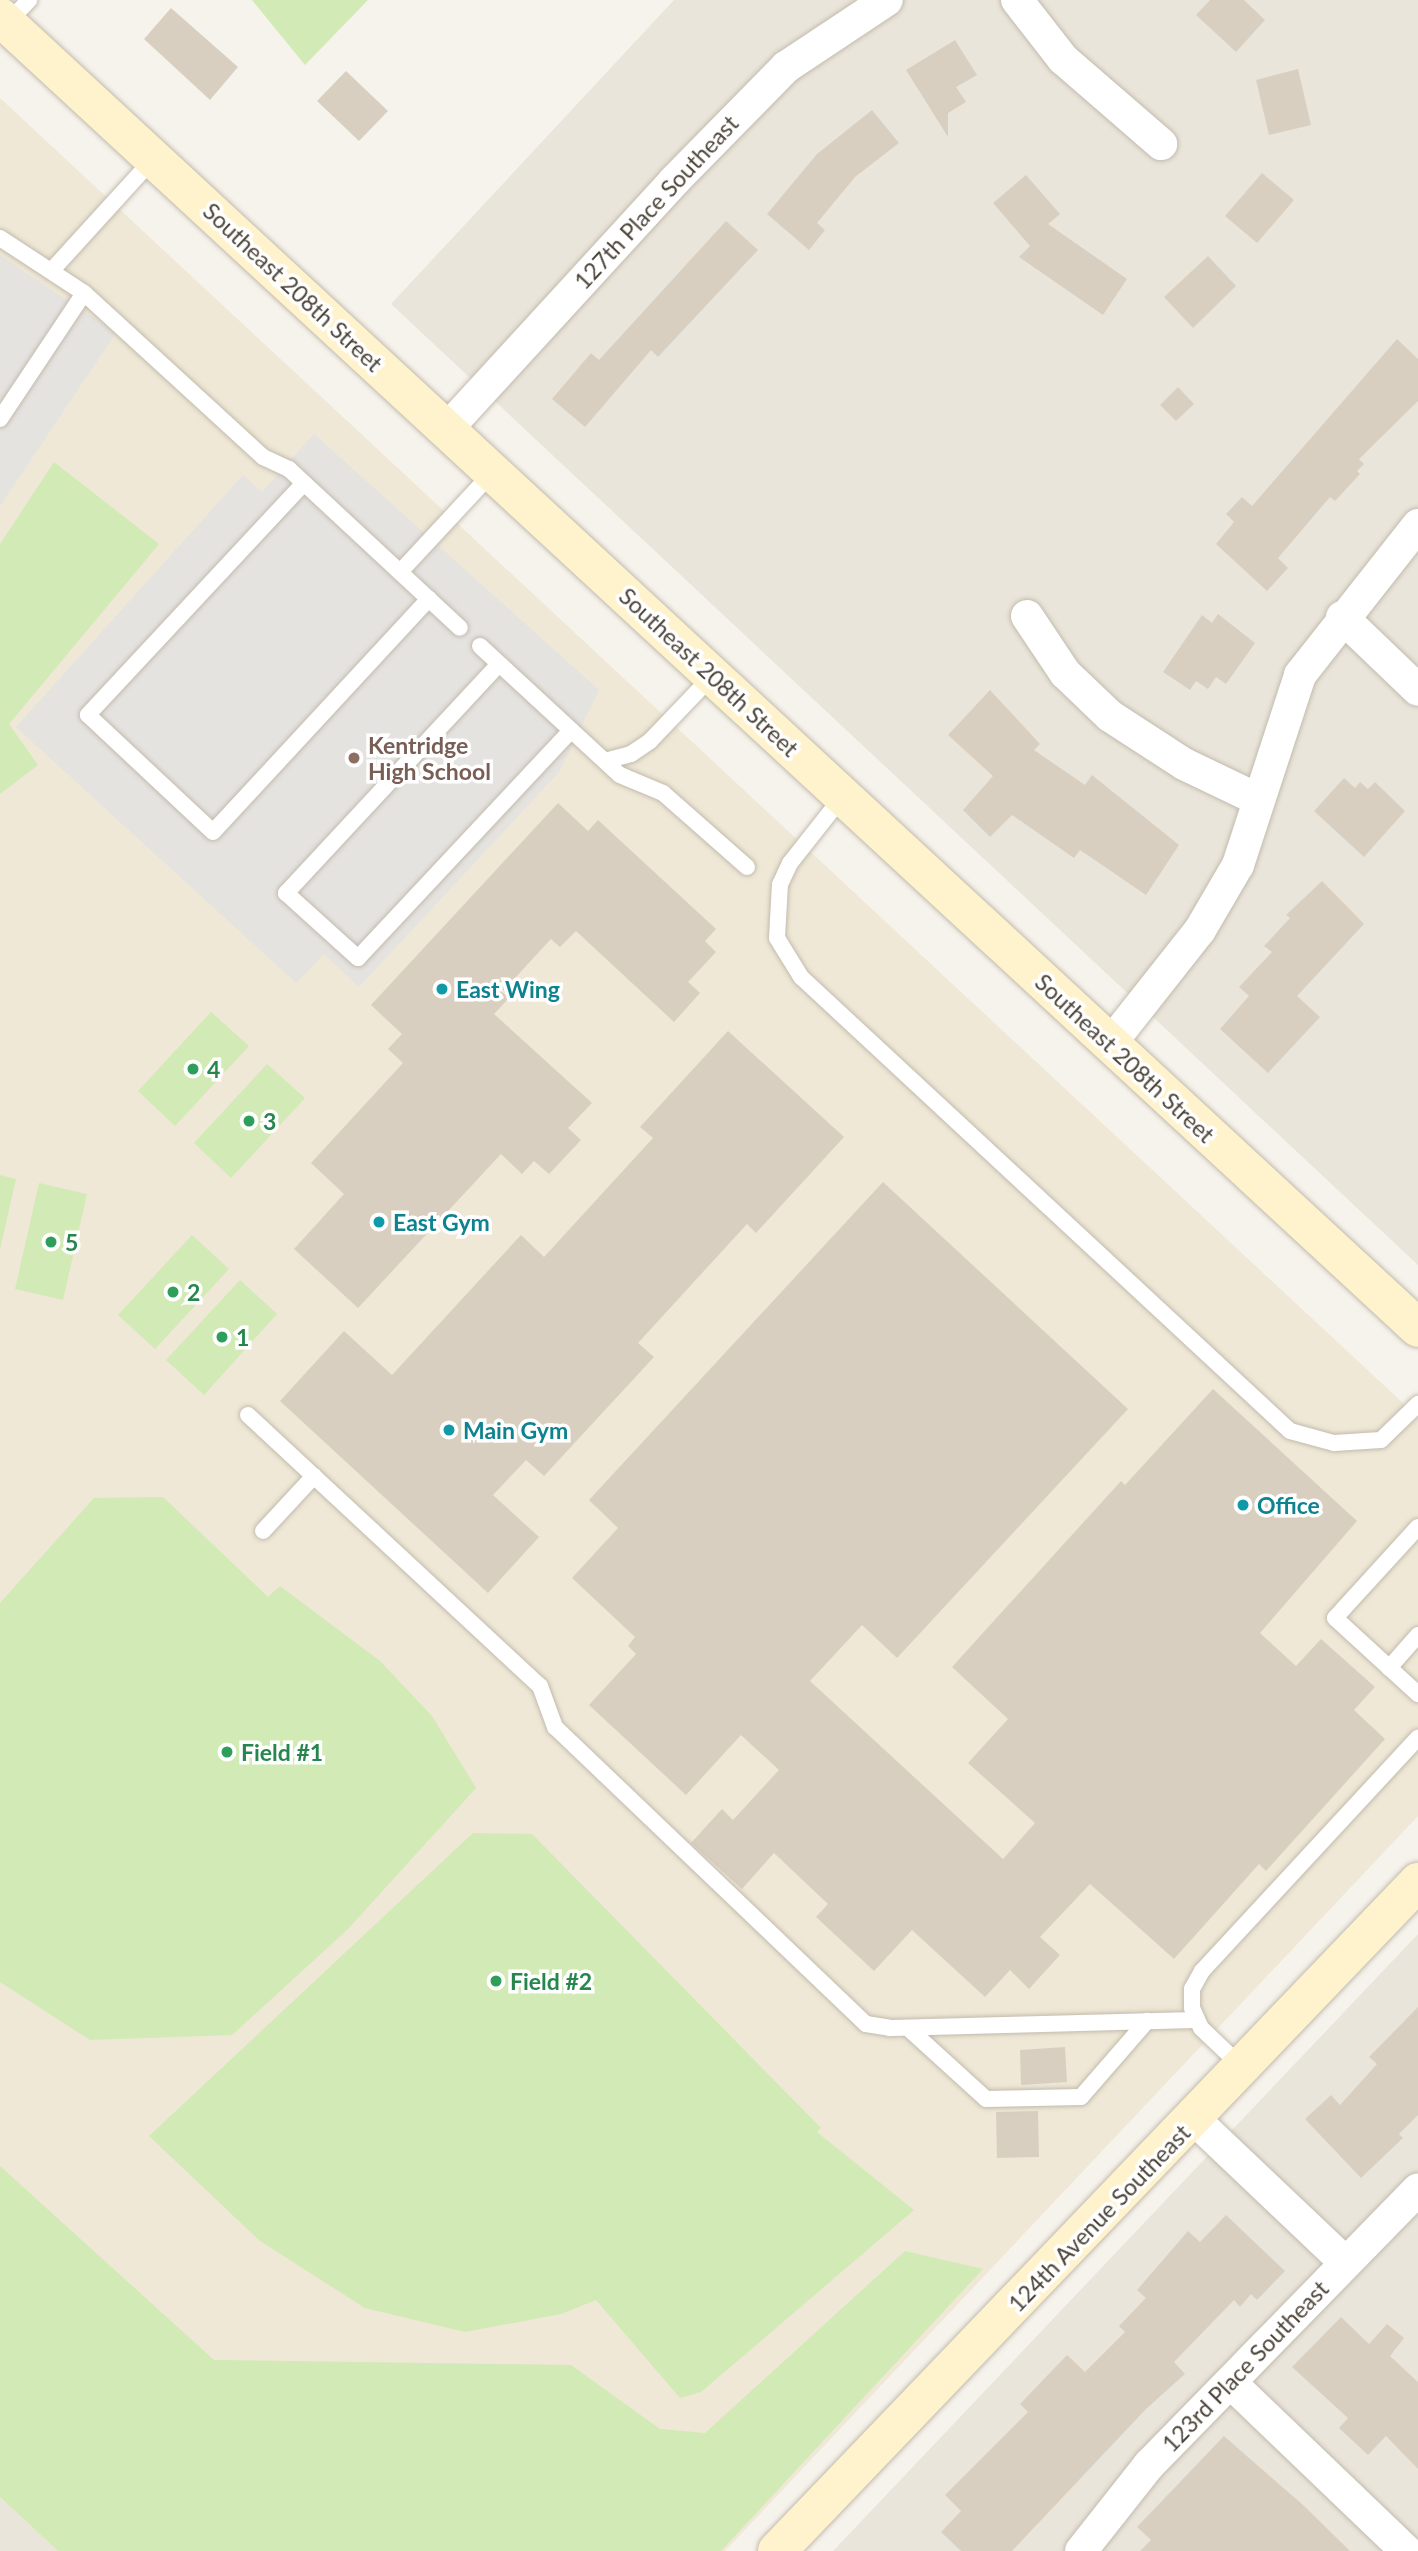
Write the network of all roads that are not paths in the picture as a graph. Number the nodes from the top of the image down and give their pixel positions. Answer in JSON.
{"nodes":[{"id":1,"x":887,"y":0,"type":"edge"},
{"id":2,"x":1017,"y":0,"type":"edge"},
{"id":3,"x":12,"y":13,"type":"edge"},
{"id":4,"x":1161,"y":144,"type":"dead end"},
{"id":5,"x":154,"y":159,"type":"junction"},
{"id":6,"x":0,"y":238,"type":"edge"},
{"id":7,"x":54,"y":269,"type":"junction"},
{"id":8,"x":84,"y":293,"type":"junction"},
{"id":9,"x":0,"y":419,"type":"edge"},
{"id":10,"x":447,"y":429,"type":"junction"},
{"id":11,"x":493,"y":472,"type":"junction"},
{"id":12,"x":304,"y":484,"type":"junction"},
{"id":13,"x":1418,"y":525,"type":"edge"},
{"id":14,"x":400,"y":572,"type":"junction"},
{"id":15,"x":429,"y":599,"type":"junction"},
{"id":16,"x":1027,"y":616,"type":"dead end"},
{"id":17,"x":1342,"y":617,"type":"junction"},
{"id":18,"x":460,"y":628,"type":"dead end"},
{"id":19,"x":480,"y":646,"type":"dead end"},
{"id":20,"x":499,"y":664,"type":"junction"},
{"id":21,"x":713,"y":675,"type":"junction"},
{"id":22,"x":1418,"y":690,"type":"edge"},
{"id":23,"x":571,"y":730,"type":"junction"},
{"id":24,"x":605,"y":761,"type":"junction"},
{"id":25,"x":843,"y":796,"type":"junction"},
{"id":26,"x":1257,"y":799,"type":"junction"},
{"id":27,"x":747,"y":867,"type":"dead end"},
{"id":28,"x":1110,"y":1044,"type":"junction"},
{"id":29,"x":1418,"y":1328,"type":"edge"},
{"id":30,"x":1418,"y":1404,"type":"edge"},
{"id":31,"x":248,"y":1415,"type":"dead end"},
{"id":32,"x":314,"y":1476,"type":"junction"},
{"id":33,"x":1418,"y":1527,"type":"edge"},
{"id":34,"x":263,"y":1531,"type":"dead end"},
{"id":35,"x":1418,"y":1635,"type":"edge"},
{"id":36,"x":1389,"y":1668,"type":"junction"},
{"id":37,"x":1418,"y":1694,"type":"edge"},
{"id":38,"x":1418,"y":1738,"type":"edge"},
{"id":39,"x":1418,"y":1882,"type":"edge"},
{"id":40,"x":1196,"y":2020,"type":"junction"},
{"id":41,"x":1147,"y":2021,"type":"junction"},
{"id":42,"x":908,"y":2028,"type":"junction"},
{"id":43,"x":1242,"y":2067,"type":"junction"},
{"id":44,"x":1194,"y":2119,"type":"junction"},
{"id":45,"x":1418,"y":2189,"type":"edge"},
{"id":46,"x":1346,"y":2263,"type":"junction"},
{"id":47,"x":1231,"y":2383,"type":"junction"},
{"id":48,"x":777,"y":2551,"type":"edge"},
{"id":49,"x":1081,"y":2551,"type":"edge"},
{"id":50,"x":1406,"y":2551,"type":"edge"}],
"edges":[{"from":1,"to":10,"type":"street","name":"127th Place Southeast"},
{"from":2,"to":4,"type":"street"},
{"from":3,"to":5,"type":"main road","name":"Southeast 208th Street"},
{"from":5,"to":7,"type":"lane"},
{"from":5,"to":10,"type":"main road","name":"Southeast 208th Street"},
{"from":6,"to":7,"type":"lane"},
{"from":7,"to":8,"type":"lane"},
{"from":8,"to":9,"type":"lane"},
{"from":8,"to":12,"type":"lane"},
{"from":10,"to":11,"type":"main road","name":"Southeast 208th Street"},
{"from":11,"to":14,"type":"lane"},
{"from":11,"to":21,"type":"main road","name":"Southeast 208th Street"},
{"from":12,"to":14,"type":"lane"},
{"from":12,"to":15,"type":"lane"},
{"from":13,"to":17,"type":"street"},
{"from":14,"to":15,"type":"lane"},
{"from":15,"to":18,"type":"lane"},
{"from":16,"to":26,"type":"street"},
{"from":17,"to":22,"type":"street"},
{"from":17,"to":26,"type":"street"},
{"from":19,"to":20,"type":"lane"},
{"from":20,"to":23,"type":"lane"},
{"from":20,"to":23,"type":"lane"},
{"from":21,"to":24,"type":"lane"},
{"from":21,"to":25,"type":"main road","name":"Southeast 208th Street"},
{"from":23,"to":24,"type":"lane"},
{"from":24,"to":27,"type":"lane"},
{"from":25,"to":28,"type":"main road","name":"Southeast 208th Street"},
{"from":25,"to":30,"type":"lane"},
{"from":26,"to":28,"type":"street"},
{"from":28,"to":29,"type":"main road","name":"Southeast 208th Street"},
{"from":31,"to":32,"type":"lane"},
{"from":32,"to":34,"type":"lane"},
{"from":32,"to":42,"type":"lane"},
{"from":33,"to":36,"type":"lane"},
{"from":35,"to":36,"type":"lane"},
{"from":36,"to":37,"type":"lane"},
{"from":38,"to":40,"type":"lane"},
{"from":39,"to":43,"type":"main road","name":"124th Avenue Southeast"},
{"from":40,"to":41,"type":"lane"},
{"from":40,"to":43,"type":"lane"},
{"from":41,"to":42,"type":"lane"},
{"from":41,"to":42,"type":"lane"},
{"from":43,"to":44,"type":"main road","name":"124th Avenue Southeast"},
{"from":44,"to":46,"type":"street"},
{"from":44,"to":48,"type":"main road","name":"124th Avenue Southeast"},
{"from":45,"to":46,"type":"street","name":"123rd Place Southeast"},
{"from":46,"to":47,"type":"street","name":"123rd Place Southeast"},
{"from":47,"to":49,"type":"street","name":"123rd Place Southeast"},
{"from":47,"to":50,"type":"street"}]}
